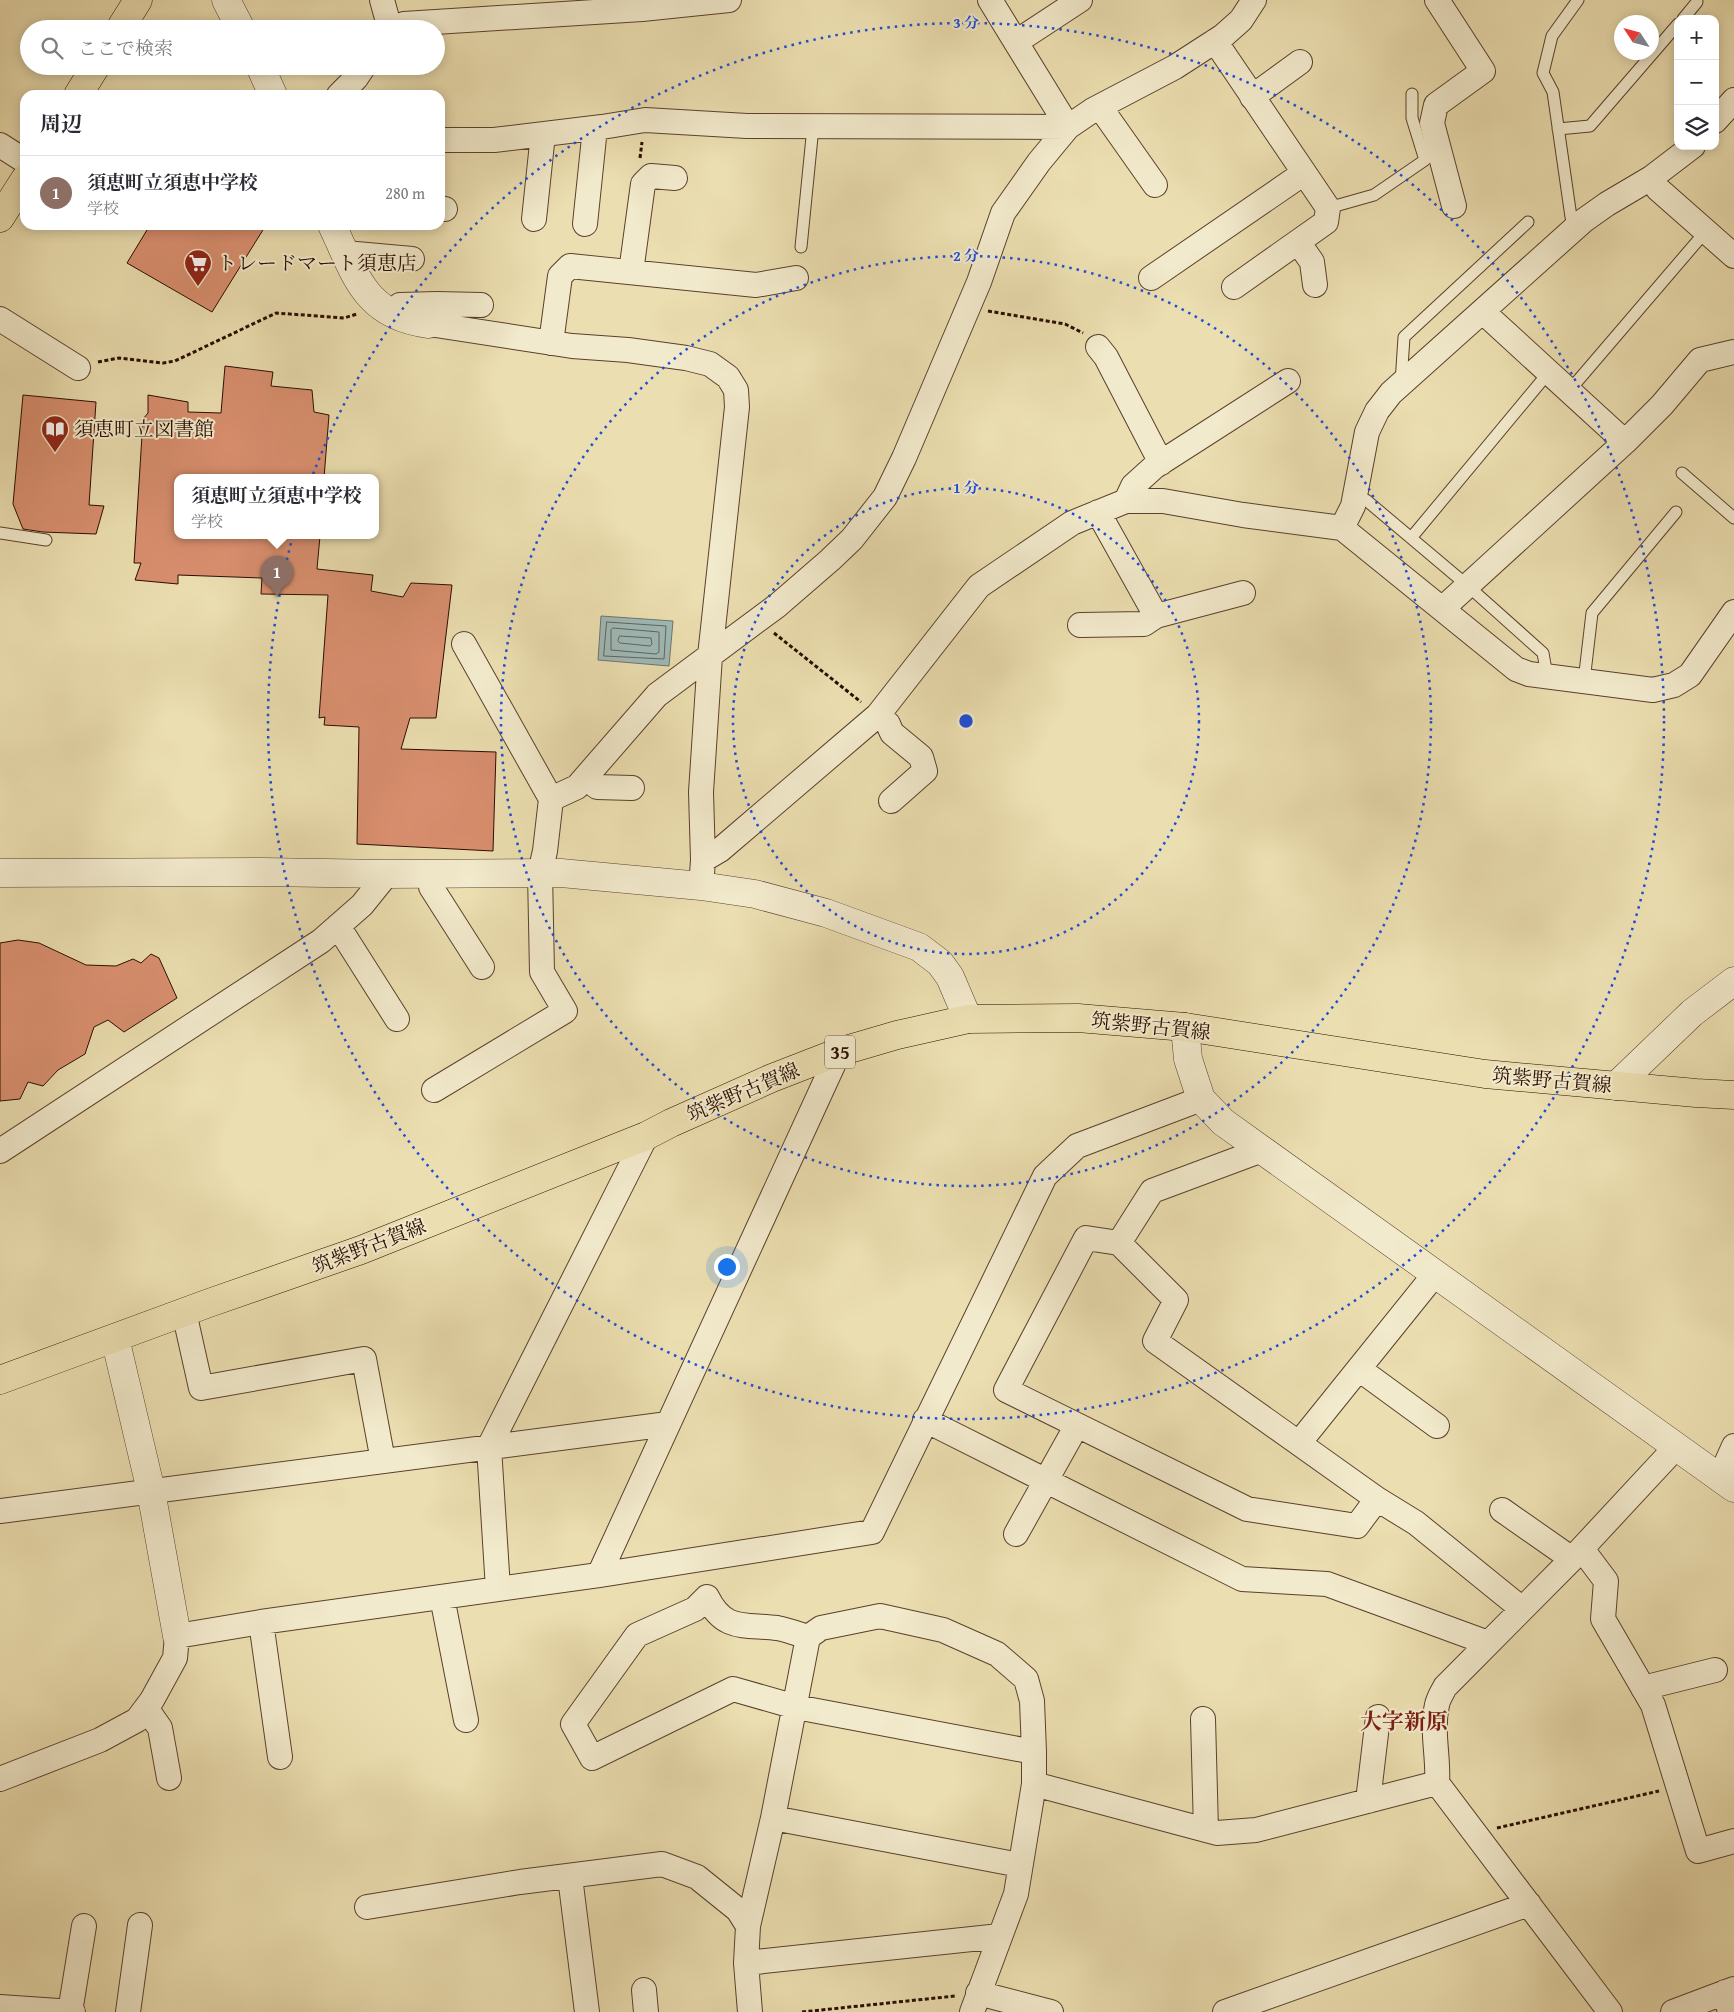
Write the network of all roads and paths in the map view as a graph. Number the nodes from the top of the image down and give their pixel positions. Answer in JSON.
{"nodes":[{"id":1,"x":138,"y":0,"type":"edge"},
{"id":2,"x":226,"y":0,"type":"edge"},
{"id":3,"x":382,"y":0,"type":"edge"},
{"id":4,"x":729,"y":0,"type":"edge"},
{"id":5,"x":990,"y":0,"type":"edge"},
{"id":6,"x":1080,"y":0,"type":"edge"},
{"id":7,"x":1254,"y":0,"type":"edge"},
{"id":8,"x":1436,"y":0,"type":"edge"},
{"id":9,"x":1578,"y":0,"type":"edge"},
{"id":10,"x":1697,"y":2,"type":"dead end"},
{"id":11,"x":1686,"y":15,"type":"edge"},
{"id":12,"x":126,"y":20,"type":"edge"},
{"id":13,"x":236,"y":20,"type":"edge"},
{"id":14,"x":388,"y":20,"type":"edge"},
{"id":15,"x":445,"y":21,"type":"edge"},
{"id":16,"x":1674,"y":29,"type":"edge"},
{"id":17,"x":1016,"y":42,"type":"junction"},
{"id":18,"x":1215,"y":42,"type":"junction"},
{"id":19,"x":1300,"y":62,"type":"dead end"},
{"id":20,"x":90,"y":75,"type":"edge"},
{"id":21,"x":264,"y":75,"type":"edge"},
{"id":22,"x":358,"y":75,"type":"edge"},
{"id":23,"x":81,"y":90,"type":"edge"},
{"id":24,"x":271,"y":90,"type":"edge"},
{"id":25,"x":344,"y":90,"type":"edge"},
{"id":26,"x":1412,"y":94,"type":"dead end"},
{"id":27,"x":1252,"y":97,"type":"junction"},
{"id":28,"x":1734,"y":100,"type":"edge"},
{"id":29,"x":1100,"y":107,"type":"junction"},
{"id":30,"x":1719,"y":117,"type":"edge"},
{"id":31,"x":645,"y":120,"type":"junction"},
{"id":32,"x":813,"y":127,"type":"junction"},
{"id":33,"x":1068,"y":127,"type":"junction"},
{"id":34,"x":594,"y":128,"type":"junction"},
{"id":35,"x":1558,"y":129,"type":"junction"},
{"id":36,"x":543,"y":134,"type":"junction"},
{"id":37,"x":445,"y":140,"type":"edge"},
{"id":38,"x":0,"y":146,"type":"edge"},
{"id":39,"x":1688,"y":150,"type":"edge"},
{"id":40,"x":20,"y":158,"type":"edge"},
{"id":41,"x":1304,"y":173,"type":"junction"},
{"id":42,"x":675,"y":178,"type":"dead end"},
{"id":43,"x":1651,"y":178,"type":"junction"},
{"id":44,"x":643,"y":184,"type":"junction"},
{"id":45,"x":1154,"y":185,"type":"dead end"},
{"id":46,"x":20,"y":187,"type":"edge"},
{"id":47,"x":1454,"y":206,"type":"dead end"},
{"id":48,"x":1328,"y":208,"type":"junction"},
{"id":49,"x":0,"y":218,"type":"edge"},
{"id":50,"x":534,"y":219,"type":"dead end"},
{"id":51,"x":1528,"y":222,"type":"dead end"},
{"id":52,"x":585,"y":224,"type":"dead end"},
{"id":53,"x":1575,"y":229,"type":"junction"},
{"id":54,"x":334,"y":230,"type":"edge"},
{"id":55,"x":1706,"y":231,"type":"junction"},
{"id":56,"x":1298,"y":242,"type":"junction"},
{"id":57,"x":801,"y":247,"type":"dead end"},
{"id":58,"x":345,"y":253,"type":"junction"},
{"id":59,"x":1734,"y":256,"type":"edge"},
{"id":60,"x":412,"y":259,"type":"dead end"},
{"id":61,"x":631,"y":272,"type":"junction"},
{"id":62,"x":796,"y":278,"type":"dead end"},
{"id":63,"x":1151,"y":278,"type":"dead end"},
{"id":64,"x":1315,"y":285,"type":"dead end"},
{"id":65,"x":1234,"y":287,"type":"dead end"},
{"id":66,"x":481,"y":305,"type":"dead end"},
{"id":67,"x":968,"y":307,"type":"junction"},
{"id":68,"x":384,"y":308,"type":"junction"},
{"id":69,"x":1483,"y":312,"type":"junction"},
{"id":70,"x":0,"y":319,"type":"edge"},
{"id":71,"x":429,"y":324,"type":"joint"},
{"id":72,"x":552,"y":343,"type":"junction"},
{"id":73,"x":1098,"y":347,"type":"joint"},
{"id":74,"x":1734,"y":352,"type":"edge"},
{"id":75,"x":78,"y":368,"type":"joint"},
{"id":76,"x":1549,"y":372,"type":"junction"},
{"id":77,"x":1288,"y":382,"type":"dead end"},
{"id":78,"x":1401,"y":385,"type":"junction"},
{"id":79,"x":1569,"y":391,"type":"junction"},
{"id":80,"x":1625,"y":442,"type":"junction"},
{"id":81,"x":1161,"y":463,"type":"junction"},
{"id":82,"x":1682,"y":473,"type":"dead end"},
{"id":83,"x":1355,"y":497,"type":"junction"},
{"id":84,"x":1126,"y":501,"type":"junction"},
{"id":85,"x":1098,"y":512,"type":"junction"},
{"id":86,"x":1676,"y":512,"type":"dead end"},
{"id":87,"x":1734,"y":518,"type":"edge"},
{"id":88,"x":1342,"y":528,"type":"junction"},
{"id":89,"x":0,"y":533,"type":"edge"},
{"id":90,"x":1411,"y":538,"type":"junction"},
{"id":91,"x":46,"y":540,"type":"dead end"},
{"id":92,"x":1468,"y":586,"type":"junction"},
{"id":93,"x":1243,"y":594,"type":"dead end"},
{"id":94,"x":1442,"y":609,"type":"junction"},
{"id":95,"x":1734,"y":614,"type":"edge"},
{"id":96,"x":1156,"y":616,"type":"junction"},
{"id":97,"x":757,"y":620,"type":"junction"},
{"id":98,"x":1080,"y":625,"type":"dead end"},
{"id":99,"x":464,"y":644,"type":"dead end"},
{"id":100,"x":710,"y":656,"type":"junction"},
{"id":101,"x":1548,"y":676,"type":"junction"},
{"id":102,"x":1584,"y":681,"type":"junction"},
{"id":103,"x":878,"y":715,"type":"junction"},
{"id":104,"x":586,"y":777,"type":"junction"},
{"id":105,"x":632,"y":788,"type":"dead end"},
{"id":106,"x":551,"y":799,"type":"junction"},
{"id":107,"x":891,"y":801,"type":"dead end"},
{"id":108,"x":0,"y":873,"type":"edge"},
{"id":109,"x":430,"y":873,"type":"junction"},
{"id":110,"x":540,"y":873,"type":"junction"},
{"id":111,"x":702,"y":873,"type":"junction"},
{"id":112,"x":387,"y":874,"type":"junction"},
{"id":113,"x":338,"y":926,"type":"junction"},
{"id":114,"x":482,"y":967,"type":"dead end"},
{"id":115,"x":1734,"y":981,"type":"edge"},
{"id":116,"x":397,"y":1019,"type":"dead end"},
{"id":117,"x":968,"y":1019,"type":"junction"},
{"id":118,"x":1185,"y":1027,"type":"junction"},
{"id":119,"x":838,"y":1052,"type":"junction"},
{"id":120,"x":1616,"y":1086,"type":"junction"},
{"id":121,"x":434,"y":1090,"type":"dead end"},
{"id":122,"x":1734,"y":1095,"type":"edge"},
{"id":123,"x":1201,"y":1099,"type":"junction"},
{"id":124,"x":646,"y":1136,"type":"junction"},
{"id":125,"x":0,"y":1151,"type":"edge"},
{"id":126,"x":1254,"y":1153,"type":"dead end"},
{"id":127,"x":1119,"y":1243,"type":"junction"},
{"id":128,"x":1435,"y":1274,"type":"junction"},
{"id":129,"x":184,"y":1312,"type":"junction"},
{"id":130,"x":115,"y":1338,"type":"junction"},
{"id":131,"x":1359,"y":1369,"type":"junction"},
{"id":132,"x":0,"y":1380,"type":"edge"},
{"id":133,"x":925,"y":1420,"type":"junction"},
{"id":134,"x":668,"y":1424,"type":"junction"},
{"id":135,"x":1077,"y":1425,"type":"junction"},
{"id":136,"x":1437,"y":1426,"type":"dead end"},
{"id":137,"x":1299,"y":1443,"type":"junction"},
{"id":138,"x":1677,"y":1446,"type":"junction"},
{"id":139,"x":1734,"y":1446,"type":"edge"},
{"id":140,"x":488,"y":1447,"type":"junction"},
{"id":141,"x":383,"y":1461,"type":"junction"},
{"id":142,"x":1046,"y":1482,"type":"junction"},
{"id":143,"x":1727,"y":1482,"type":"edge"},
{"id":144,"x":151,"y":1491,"type":"junction"},
{"id":145,"x":1377,"y":1499,"type":"junction"},
{"id":146,"x":1502,"y":1510,"type":"dead end"},
{"id":147,"x":0,"y":1511,"type":"edge"},
{"id":148,"x":1016,"y":1534,"type":"dead end"},
{"id":149,"x":1577,"y":1554,"type":"junction"},
{"id":150,"x":698,"y":1559,"type":"junction"},
{"id":151,"x":599,"y":1575,"type":"junction"},
{"id":152,"x":498,"y":1589,"type":"junction"},
{"id":153,"x":442,"y":1597,"type":"junction"},
{"id":154,"x":707,"y":1597,"type":"junction"},
{"id":155,"x":1522,"y":1609,"type":"junction"},
{"id":156,"x":261,"y":1622,"type":"junction"},
{"id":157,"x":177,"y":1636,"type":"junction"},
{"id":158,"x":808,"y":1637,"type":"junction"},
{"id":159,"x":1488,"y":1643,"type":"junction"},
{"id":160,"x":1715,"y":1670,"type":"dead end"},
{"id":161,"x":1643,"y":1688,"type":"junction"},
{"id":162,"x":796,"y":1707,"type":"junction"},
{"id":163,"x":146,"y":1708,"type":"junction"},
{"id":164,"x":1378,"y":1718,"type":"dead end"},
{"id":165,"x":1203,"y":1719,"type":"dead end"},
{"id":166,"x":466,"y":1720,"type":"dead end"},
{"id":167,"x":1034,"y":1752,"type":"junction"},
{"id":168,"x":280,"y":1757,"type":"dead end"},
{"id":169,"x":169,"y":1778,"type":"dead end"},
{"id":170,"x":0,"y":1779,"type":"edge"},
{"id":171,"x":1437,"y":1783,"type":"junction"},
{"id":172,"x":1034,"y":1784,"type":"junction"},
{"id":173,"x":1678,"y":1787,"type":"junction"},
{"id":174,"x":1368,"y":1801,"type":"junction"},
{"id":175,"x":773,"y":1818,"type":"junction"},
{"id":176,"x":1206,"y":1830,"type":"junction"},
{"id":177,"x":1475,"y":1834,"type":"junction"},
{"id":178,"x":1734,"y":1841,"type":"edge"},
{"id":179,"x":1020,"y":1866,"type":"junction"},
{"id":180,"x":570,"y":1877,"type":"junction"},
{"id":181,"x":1529,"y":1904,"type":"junction"},
{"id":182,"x":367,"y":1907,"type":"dead end"},
{"id":183,"x":140,"y":1925,"type":"dead end"},
{"id":184,"x":84,"y":1926,"type":"dead end"},
{"id":185,"x":748,"y":1926,"type":"junction"},
{"id":186,"x":1000,"y":1936,"type":"junction"},
{"id":187,"x":746,"y":1963,"type":"junction"},
{"id":188,"x":1730,"y":1998,"type":"edge"},
{"id":189,"x":975,"y":2003,"type":"edge"},
{"id":190,"x":0,"y":2007,"type":"edge"},
{"id":191,"x":71,"y":2012,"type":"edge"},
{"id":192,"x":128,"y":2012,"type":"edge"},
{"id":193,"x":587,"y":2012,"type":"edge"},
{"id":194,"x":750,"y":2012,"type":"edge"},
{"id":195,"x":802,"y":2012,"type":"edge"},
{"id":196,"x":1051,"y":2012,"type":"edge"},
{"id":197,"x":1225,"y":2012,"type":"edge"},
{"id":198,"x":1610,"y":2012,"type":"edge"},
{"id":199,"x":1673,"y":2012,"type":"edge"}],
"edges":[{"from":1,"to":12,"type":"main road"},
{"from":2,"to":13,"type":"street"},
{"from":3,"to":14,"type":"street"},
{"from":4,"to":15,"type":"street"},
{"from":5,"to":17,"type":"street"},
{"from":6,"to":17,"type":"street"},
{"from":7,"to":18,"type":"street"},
{"from":8,"to":47,"type":"street"},
{"from":9,"to":35,"type":"lane"},
{"from":10,"to":11,"type":"lane"},
{"from":16,"to":35,"type":"lane"},
{"from":17,"to":33,"type":"street"},
{"from":18,"to":27,"type":"street"},
{"from":18,"to":29,"type":"street"},
{"from":19,"to":27,"type":"street"},
{"from":20,"to":23,"type":"main road"},
{"from":21,"to":24,"type":"street"},
{"from":22,"to":25,"type":"street"},
{"from":26,"to":48,"type":"lane"},
{"from":27,"to":41,"type":"street"},
{"from":28,"to":30,"type":"street"},
{"from":29,"to":33,"type":"street"},
{"from":29,"to":45,"type":"street"},
{"from":31,"to":32,"type":"street"},
{"from":31,"to":34,"type":"street"},
{"from":31,"to":44,"type":"path"},
{"from":32,"to":33,"type":"street"},
{"from":32,"to":57,"type":"lane"},
{"from":33,"to":67,"type":"street"},
{"from":34,"to":36,"type":"street"},
{"from":34,"to":52,"type":"street"},
{"from":35,"to":53,"type":"lane"},
{"from":36,"to":37,"type":"street"},
{"from":36,"to":50,"type":"street"},
{"from":38,"to":40,"type":"street"},
{"from":39,"to":43,"type":"street"},
{"from":41,"to":48,"type":"street"},
{"from":41,"to":63,"type":"street"},
{"from":42,"to":44,"type":"street"},
{"from":43,"to":53,"type":"street"},
{"from":43,"to":55,"type":"street"},
{"from":44,"to":61,"type":"street"},
{"from":46,"to":49,"type":"main road"},
{"from":48,"to":56,"type":"street"},
{"from":51,"to":78,"type":"lane"},
{"from":53,"to":69,"type":"street"},
{"from":54,"to":58,"type":"street"},
{"from":55,"to":59,"type":"street"},
{"from":55,"to":79,"type":"lane"},
{"from":56,"to":64,"type":"street"},
{"from":56,"to":65,"type":"street"},
{"from":58,"to":60,"type":"street"},
{"from":58,"to":68,"type":"street"},
{"from":61,"to":62,"type":"street"},
{"from":61,"to":72,"type":"street"},
{"from":66,"to":68,"type":"street"},
{"from":67,"to":73,"type":"path"},
{"from":67,"to":97,"type":"street"},
{"from":68,"to":71,"type":"street"},
{"from":68,"to":75,"type":"path"},
{"from":69,"to":76,"type":"street"},
{"from":69,"to":78,"type":"street"},
{"from":70,"to":75,"type":"street"},
{"from":71,"to":72,"type":"street"},
{"from":72,"to":100,"type":"street"},
{"from":73,"to":81,"type":"street"},
{"from":74,"to":80,"type":"street"},
{"from":76,"to":79,"type":"street"},
{"from":76,"to":90,"type":"lane"},
{"from":77,"to":81,"type":"street"},
{"from":78,"to":83,"type":"street"},
{"from":79,"to":80,"type":"street"},
{"from":80,"to":92,"type":"street"},
{"from":81,"to":84,"type":"street"},
{"from":82,"to":87,"type":"lane"},
{"from":83,"to":88,"type":"street"},
{"from":83,"to":90,"type":"lane"},
{"from":84,"to":85,"type":"street"},
{"from":84,"to":88,"type":"street"},
{"from":85,"to":96,"type":"street"},
{"from":85,"to":103,"type":"street"},
{"from":86,"to":102,"type":"lane"},
{"from":88,"to":94,"type":"street"},
{"from":89,"to":91,"type":"lane"},
{"from":90,"to":92,"type":"lane"},
{"from":92,"to":94,"type":"street"},
{"from":92,"to":101,"type":"lane"},
{"from":93,"to":96,"type":"street"},
{"from":94,"to":101,"type":"street"},
{"from":95,"to":102,"type":"street"},
{"from":96,"to":98,"type":"street"},
{"from":97,"to":100,"type":"street"},
{"from":97,"to":103,"type":"path"},
{"from":99,"to":106,"type":"street"},
{"from":100,"to":104,"type":"street"},
{"from":100,"to":111,"type":"street"},
{"from":101,"to":102,"type":"street"},
{"from":103,"to":107,"type":"street"},
{"from":103,"to":111,"type":"street"},
{"from":104,"to":105,"type":"street"},
{"from":104,"to":106,"type":"street"},
{"from":106,"to":110,"type":"street"},
{"from":108,"to":112,"type":"street"},
{"from":109,"to":110,"type":"street"},
{"from":109,"to":112,"type":"street"},
{"from":109,"to":114,"type":"street"},
{"from":110,"to":111,"type":"street"},
{"from":110,"to":121,"type":"street"},
{"from":111,"to":117,"type":"street"},
{"from":112,"to":113,"type":"street"},
{"from":113,"to":116,"type":"street"},
{"from":113,"to":125,"type":"street"},
{"from":115,"to":120,"type":"street"},
{"from":117,"to":118,"type":"main road","name":"筑紫野古賀線","number":"35"},
{"from":117,"to":119,"type":"main road","name":"筑紫野古賀線","number":"35"},
{"from":118,"to":120,"type":"main road","name":"筑紫野古賀線","number":"35"},
{"from":118,"to":123,"type":"street"},
{"from":119,"to":124,"type":"main road","name":"筑紫野古賀線","number":"35"},
{"from":119,"to":134,"type":"street"},
{"from":120,"to":122,"type":"main road","name":"筑紫野古賀線","number":"35"},
{"from":123,"to":128,"type":"street"},
{"from":123,"to":133,"type":"street"},
{"from":124,"to":129,"type":"main road","name":"筑紫野古賀線","number":"35"},
{"from":124,"to":140,"type":"street"},
{"from":126,"to":127,"type":"street"},
{"from":127,"to":135,"type":"street"},
{"from":127,"to":137,"type":"street"},
{"from":128,"to":131,"type":"street"},
{"from":128,"to":138,"type":"street"},
{"from":129,"to":130,"type":"main road","name":"筑紫野古賀線","number":"35"},
{"from":129,"to":141,"type":"street"},
{"from":130,"to":132,"type":"main road","name":"筑紫野古賀線","number":"35"},
{"from":130,"to":144,"type":"street"},
{"from":131,"to":136,"type":"street"},
{"from":131,"to":137,"type":"street"},
{"from":133,"to":142,"type":"street"},
{"from":133,"to":150,"type":"street"},
{"from":134,"to":140,"type":"street"},
{"from":134,"to":151,"type":"street"},
{"from":135,"to":142,"type":"street"},
{"from":135,"to":145,"type":"street"},
{"from":137,"to":145,"type":"street"},
{"from":138,"to":143,"type":"street"},
{"from":138,"to":149,"type":"street"},
{"from":139,"to":143,"type":"street"},
{"from":140,"to":141,"type":"street"},
{"from":140,"to":152,"type":"street"},
{"from":141,"to":144,"type":"street"},
{"from":142,"to":148,"type":"street"},
{"from":142,"to":159,"type":"street"},
{"from":144,"to":147,"type":"street"},
{"from":144,"to":157,"type":"street"},
{"from":145,"to":155,"type":"street"},
{"from":146,"to":149,"type":"street"},
{"from":149,"to":155,"type":"street"},
{"from":149,"to":161,"type":"street"},
{"from":150,"to":151,"type":"street"},
{"from":150,"to":154,"type":"street"},
{"from":151,"to":152,"type":"street"},
{"from":152,"to":153,"type":"street"},
{"from":153,"to":156,"type":"street"},
{"from":153,"to":166,"type":"street"},
{"from":154,"to":158,"type":"street"},
{"from":154,"to":162,"type":"street"},
{"from":155,"to":159,"type":"street"},
{"from":156,"to":157,"type":"street"},
{"from":156,"to":168,"type":"street"},
{"from":157,"to":163,"type":"street"},
{"from":158,"to":162,"type":"street"},
{"from":158,"to":167,"type":"street"},
{"from":159,"to":171,"type":"street"},
{"from":160,"to":161,"type":"street"},
{"from":161,"to":173,"type":"street"},
{"from":162,"to":167,"type":"street"},
{"from":162,"to":175,"type":"street"},
{"from":163,"to":169,"type":"street"},
{"from":163,"to":170,"type":"street"},
{"from":164,"to":174,"type":"street"},
{"from":165,"to":176,"type":"street"},
{"from":167,"to":172,"type":"street"},
{"from":171,"to":174,"type":"street"},
{"from":171,"to":177,"type":"street"},
{"from":172,"to":176,"type":"street"},
{"from":172,"to":179,"type":"street"},
{"from":173,"to":177,"type":"path"},
{"from":173,"to":178,"type":"street"},
{"from":174,"to":176,"type":"street"},
{"from":175,"to":179,"type":"street"},
{"from":175,"to":185,"type":"street"},
{"from":177,"to":181,"type":"street"},
{"from":179,"to":186,"type":"street"},
{"from":180,"to":182,"type":"street"},
{"from":180,"to":185,"type":"street"},
{"from":180,"to":193,"type":"street"},
{"from":181,"to":197,"type":"street"},
{"from":181,"to":198,"type":"street"},
{"from":183,"to":192,"type":"street"},
{"from":184,"to":191,"type":"street"},
{"from":185,"to":187,"type":"street"},
{"from":186,"to":187,"type":"street"},
{"from":186,"to":189,"type":"street"},
{"from":187,"to":194,"type":"street"},
{"from":188,"to":199,"type":"street"},
{"from":189,"to":195,"type":"path"},
{"from":189,"to":196,"type":"street"},
{"from":190,"to":191,"type":"street"}]}
